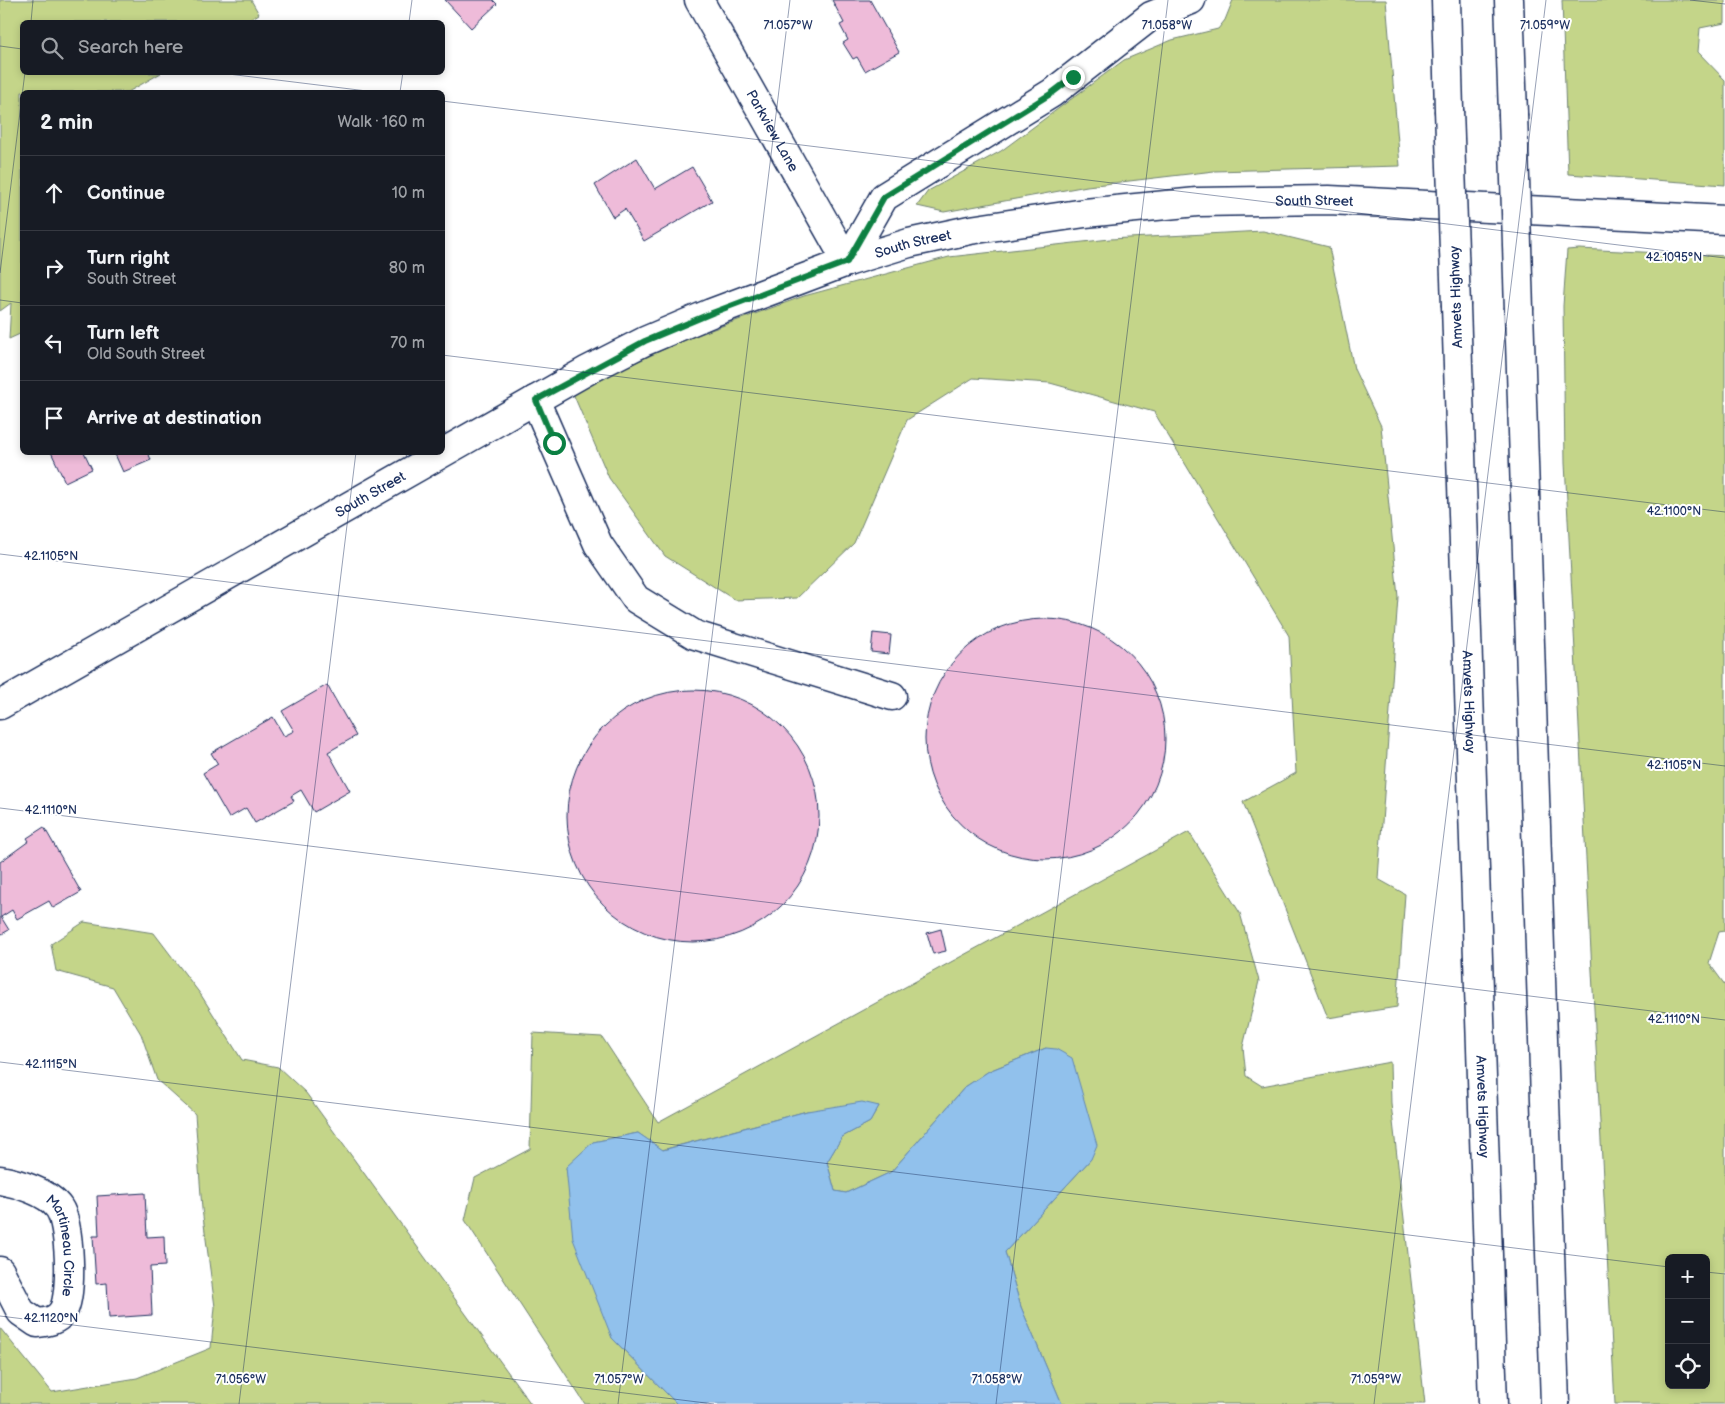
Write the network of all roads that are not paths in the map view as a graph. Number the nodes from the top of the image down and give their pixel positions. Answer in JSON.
{"nodes":[{"id":1,"x":699,"y":0,"type":"edge"},
{"id":2,"x":1191,"y":0,"type":"edge"},
{"id":3,"x":1446,"y":0,"type":"edge"},
{"id":4,"x":1509,"y":0,"type":"edge"},
{"id":5,"x":1725,"y":220,"type":"edge"},
{"id":6,"x":847,"y":262,"type":"junction"},
{"id":7,"x":536,"y":400,"type":"junction"},
{"id":8,"x":445,"y":452,"type":"edge"},
{"id":9,"x":440,"y":455,"type":"edge"},
{"id":10,"x":892,"y":696,"type":"dead end"},
{"id":11,"x":0,"y":706,"type":"edge"},
{"id":12,"x":0,"y":1180,"type":"edge"},
{"id":13,"x":0,"y":1271,"type":"edge"},
{"id":14,"x":1493,"y":1404,"type":"edge"},
{"id":15,"x":1555,"y":1404,"type":"edge"}],
"edges":[{"from":1,"to":6,"type":"main road","name":"Parkview Lane"},
{"from":2,"to":6,"type":"main road"},
{"from":3,"to":14,"type":"main road","name":"Amvets Highway","bridge":true},
{"from":4,"to":15,"type":"main road","bridge":true},
{"from":5,"to":6,"type":"main road","name":"South Street"},
{"from":6,"to":7,"type":"main road","name":"South Street"},
{"from":7,"to":8,"type":"main road","name":"South Street"},
{"from":7,"to":10,"type":"main road"},
{"from":9,"to":11,"type":"main road","name":"South Street"},
{"from":12,"to":13,"type":"main road","name":"Martineau Circle"}]}
